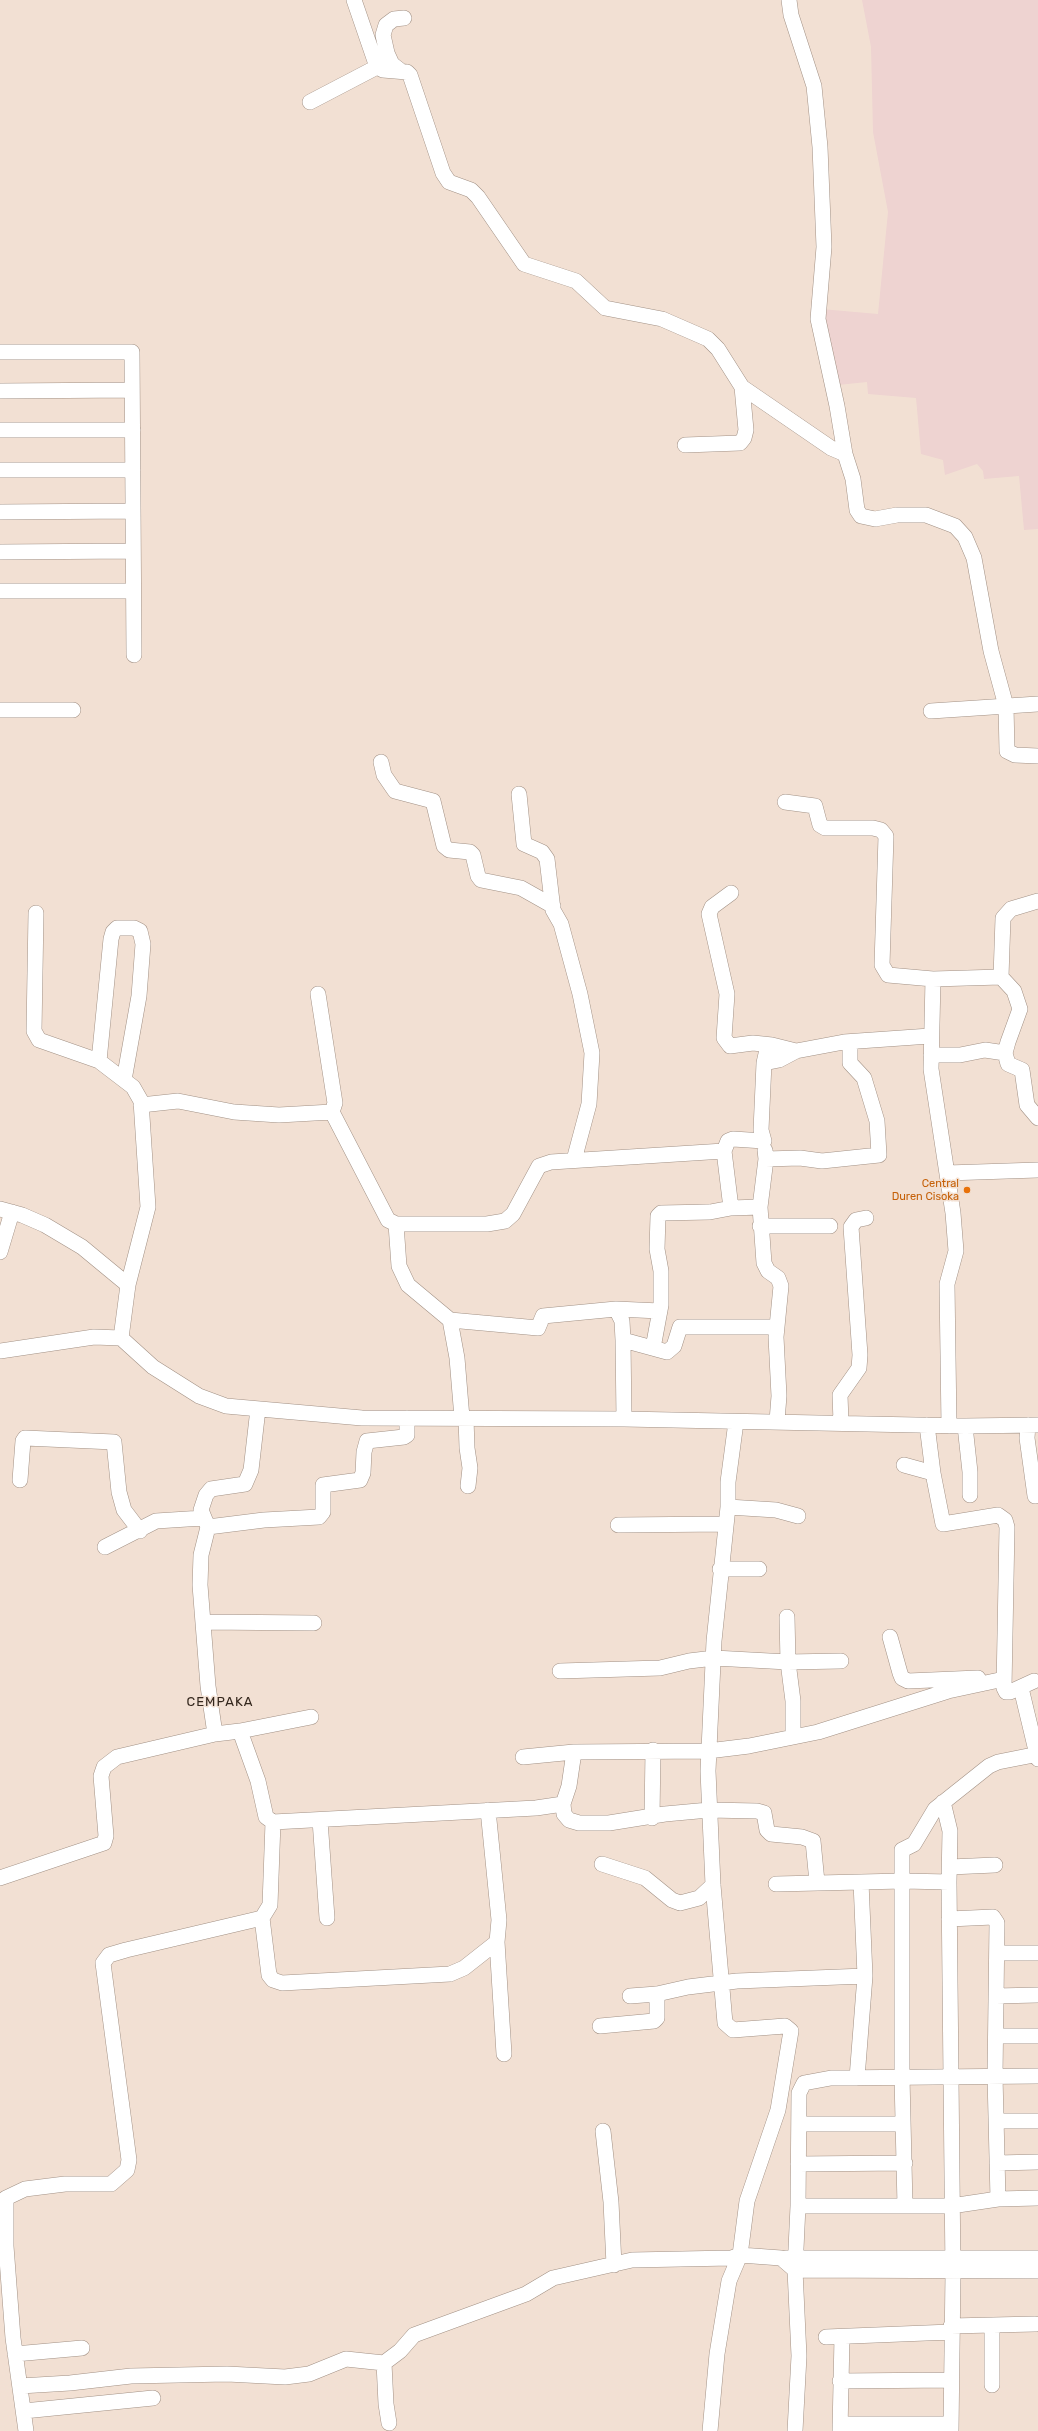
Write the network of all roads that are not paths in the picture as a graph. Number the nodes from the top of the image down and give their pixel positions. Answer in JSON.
{"nodes":[{"id":1,"x":354,"y":0,"type":"edge"},
{"id":2,"x":789,"y":0,"type":"edge"},
{"id":3,"x":404,"y":18,"type":"dead end"},
{"id":4,"x":377,"y":67,"type":"junction"},
{"id":5,"x":401,"y":71,"type":"junction"},
{"id":6,"x":310,"y":102,"type":"dead end"},
{"id":7,"x":0,"y":352,"type":"edge"},
{"id":8,"x":742,"y":387,"type":"junction"},
{"id":9,"x":132,"y":390,"type":"junction"},
{"id":10,"x":0,"y":391,"type":"edge"},
{"id":11,"x":0,"y":430,"type":"edge"},
{"id":12,"x":132,"y":430,"type":"junction"},
{"id":13,"x":685,"y":445,"type":"dead end"},
{"id":14,"x":844,"y":454,"type":"junction"},
{"id":15,"x":0,"y":470,"type":"edge"},
{"id":16,"x":133,"y":470,"type":"junction"},
{"id":17,"x":133,"y":511,"type":"junction"},
{"id":18,"x":0,"y":512,"type":"edge"},
{"id":19,"x":133,"y":551,"type":"junction"},
{"id":20,"x":0,"y":552,"type":"edge"},
{"id":21,"x":133,"y":591,"type":"junction"},
{"id":22,"x":0,"y":592,"type":"edge"},
{"id":23,"x":134,"y":655,"type":"dead end"},
{"id":24,"x":1038,"y":704,"type":"edge"},
{"id":25,"x":1006,"y":706,"type":"junction"},
{"id":26,"x":0,"y":710,"type":"edge"},
{"id":27,"x":73,"y":710,"type":"dead end"},
{"id":28,"x":931,"y":712,"type":"dead end"},
{"id":29,"x":1038,"y":756,"type":"edge"},
{"id":30,"x":381,"y":762,"type":"dead end"},
{"id":31,"x":519,"y":794,"type":"dead end"},
{"id":32,"x":785,"y":802,"type":"dead end"},
{"id":33,"x":731,"y":893,"type":"dead end"},
{"id":34,"x":1038,"y":901,"type":"edge"},
{"id":35,"x":553,"y":906,"type":"junction"},
{"id":36,"x":36,"y":913,"type":"dead end"},
{"id":37,"x":1001,"y":977,"type":"junction"},
{"id":38,"x":934,"y":979,"type":"junction"},
{"id":39,"x":318,"y":994,"type":"dead end"},
{"id":40,"x":930,"y":1036,"type":"junction"},
{"id":41,"x":850,"y":1042,"type":"junction"},
{"id":42,"x":772,"y":1045,"type":"junction"},
{"id":43,"x":796,"y":1051,"type":"junction"},
{"id":44,"x":1005,"y":1053,"type":"junction"},
{"id":45,"x":931,"y":1055,"type":"junction"},
{"id":46,"x":99,"y":1061,"type":"junction"},
{"id":47,"x":764,"y":1063,"type":"junction"},
{"id":48,"x":124,"y":1080,"type":"junction"},
{"id":49,"x":141,"y":1105,"type":"junction"},
{"id":50,"x":332,"y":1112,"type":"junction"},
{"id":51,"x":1038,"y":1118,"type":"edge"},
{"id":52,"x":764,"y":1141,"type":"junction"},
{"id":53,"x":724,"y":1151,"type":"junction"},
{"id":54,"x":766,"y":1159,"type":"junction"},
{"id":55,"x":574,"y":1160,"type":"junction"},
{"id":56,"x":1038,"y":1170,"type":"edge"},
{"id":57,"x":947,"y":1173,"type":"junction"},
{"id":58,"x":760,"y":1207,"type":"junction"},
{"id":59,"x":731,"y":1208,"type":"junction"},
{"id":60,"x":6,"y":1210,"type":"edge"},
{"id":61,"x":866,"y":1218,"type":"dead end"},
{"id":62,"x":396,"y":1224,"type":"junction"},
{"id":63,"x":760,"y":1226,"type":"junction"},
{"id":64,"x":830,"y":1226,"type":"dead end"},
{"id":65,"x":0,"y":1252,"type":"edge"},
{"id":66,"x":128,"y":1285,"type":"junction"},
{"id":67,"x":616,"y":1309,"type":"junction"},
{"id":68,"x":660,"y":1311,"type":"junction"},
{"id":69,"x":450,"y":1320,"type":"junction"},
{"id":70,"x":776,"y":1327,"type":"junction"},
{"id":71,"x":121,"y":1338,"type":"junction"},
{"id":72,"x":623,"y":1340,"type":"junction"},
{"id":73,"x":653,"y":1348,"type":"junction"},
{"id":74,"x":0,"y":1351,"type":"edge"},
{"id":75,"x":258,"y":1409,"type":"junction"},
{"id":76,"x":408,"y":1418,"type":"junction"},
{"id":77,"x":464,"y":1418,"type":"junction"},
{"id":78,"x":624,"y":1419,"type":"junction"},
{"id":79,"x":777,"y":1421,"type":"junction"},
{"id":80,"x":736,"y":1422,"type":"junction"},
{"id":81,"x":841,"y":1422,"type":"junction"},
{"id":82,"x":928,"y":1425,"type":"junction"},
{"id":83,"x":1033,"y":1425,"type":"edge"},
{"id":84,"x":949,"y":1426,"type":"junction"},
{"id":85,"x":965,"y":1426,"type":"junction"},
{"id":86,"x":904,"y":1465,"type":"dead end"},
{"id":87,"x":933,"y":1473,"type":"junction"},
{"id":88,"x":20,"y":1480,"type":"dead end"},
{"id":89,"x":468,"y":1486,"type":"dead end"},
{"id":90,"x":970,"y":1496,"type":"dead end"},
{"id":91,"x":1034,"y":1496,"type":"dead end"},
{"id":92,"x":728,"y":1507,"type":"junction"},
{"id":93,"x":798,"y":1516,"type":"dead end"},
{"id":94,"x":206,"y":1522,"type":"junction"},
{"id":95,"x":726,"y":1524,"type":"junction"},
{"id":96,"x":618,"y":1525,"type":"dead end"},
{"id":97,"x":140,"y":1531,"type":"junction"},
{"id":98,"x":105,"y":1547,"type":"dead end"},
{"id":99,"x":720,"y":1569,"type":"junction"},
{"id":100,"x":759,"y":1569,"type":"dead end"},
{"id":101,"x":787,"y":1617,"type":"dead end"},
{"id":102,"x":204,"y":1622,"type":"junction"},
{"id":103,"x":314,"y":1623,"type":"dead end"},
{"id":104,"x":890,"y":1637,"type":"dead end"},
{"id":105,"x":714,"y":1658,"type":"junction"},
{"id":106,"x":841,"y":1661,"type":"dead end"},
{"id":107,"x":788,"y":1662,"type":"junction"},
{"id":108,"x":560,"y":1671,"type":"dead end"},
{"id":109,"x":1004,"y":1679,"type":"junction"},
{"id":110,"x":984,"y":1683,"type":"junction"},
{"id":111,"x":311,"y":1717,"type":"dead end"},
{"id":112,"x":240,"y":1731,"type":"junction"},
{"id":113,"x":215,"y":1734,"type":"junction"},
{"id":114,"x":793,"y":1737,"type":"junction"},
{"id":115,"x":653,"y":1750,"type":"junction"},
{"id":116,"x":708,"y":1751,"type":"junction"},
{"id":117,"x":574,"y":1752,"type":"junction"},
{"id":118,"x":1037,"y":1756,"type":"edge"},
{"id":119,"x":523,"y":1757,"type":"dead end"},
{"id":120,"x":943,"y":1802,"type":"junction"},
{"id":121,"x":563,"y":1804,"type":"junction"},
{"id":122,"x":488,"y":1810,"type":"junction"},
{"id":123,"x":709,"y":1810,"type":"junction"},
{"id":124,"x":652,"y":1818,"type":"junction"},
{"id":125,"x":320,"y":1820,"type":"junction"},
{"id":126,"x":273,"y":1822,"type":"junction"},
{"id":127,"x":602,"y":1864,"type":"dead end"},
{"id":128,"x":994,"y":1865,"type":"dead end"},
{"id":129,"x":949,"y":1874,"type":"junction"},
{"id":130,"x":0,"y":1878,"type":"edge"},
{"id":131,"x":903,"y":1880,"type":"junction"},
{"id":132,"x":817,"y":1882,"type":"junction"},
{"id":133,"x":861,"y":1882,"type":"junction"},
{"id":134,"x":776,"y":1884,"type":"dead end"},
{"id":135,"x":713,"y":1885,"type":"junction"},
{"id":136,"x":262,"y":1918,"type":"junction"},
{"id":137,"x":328,"y":1918,"type":"dead end"},
{"id":138,"x":949,"y":1918,"type":"junction"},
{"id":139,"x":497,"y":1942,"type":"junction"},
{"id":140,"x":997,"y":1953,"type":"junction"},
{"id":141,"x":1038,"y":1953,"type":"edge"},
{"id":142,"x":865,"y":1976,"type":"junction"},
{"id":143,"x":722,"y":1982,"type":"junction"},
{"id":144,"x":657,"y":1994,"type":"junction"},
{"id":145,"x":1038,"y":1995,"type":"edge"},
{"id":146,"x":630,"y":1996,"type":"dead end"},
{"id":147,"x":996,"y":1996,"type":"junction"},
{"id":148,"x":600,"y":2026,"type":"dead end"},
{"id":149,"x":996,"y":2036,"type":"junction"},
{"id":150,"x":1038,"y":2036,"type":"edge"},
{"id":151,"x":504,"y":2054,"type":"dead end"},
{"id":152,"x":951,"y":2076,"type":"junction"},
{"id":153,"x":995,"y":2076,"type":"junction"},
{"id":154,"x":1038,"y":2076,"type":"edge"},
{"id":155,"x":902,"y":2077,"type":"junction"},
{"id":156,"x":857,"y":2078,"type":"junction"},
{"id":157,"x":997,"y":2121,"type":"junction"},
{"id":158,"x":1038,"y":2121,"type":"edge"},
{"id":159,"x":799,"y":2124,"type":"junction"},
{"id":160,"x":903,"y":2124,"type":"junction"},
{"id":161,"x":603,"y":2131,"type":"dead end"},
{"id":162,"x":1038,"y":2162,"type":"edge"},
{"id":163,"x":905,"y":2163,"type":"junction"},
{"id":164,"x":997,"y":2163,"type":"junction"},
{"id":165,"x":798,"y":2164,"type":"junction"},
{"id":166,"x":3,"y":2198,"type":"edge"},
{"id":167,"x":1038,"y":2198,"type":"edge"},
{"id":168,"x":998,"y":2199,"type":"junction"},
{"id":169,"x":798,"y":2206,"type":"junction"},
{"id":170,"x":905,"y":2206,"type":"junction"},
{"id":171,"x":951,"y":2206,"type":"junction"},
{"id":172,"x":740,"y":2255,"type":"junction"},
{"id":173,"x":1038,"y":2258,"type":"edge"},
{"id":174,"x":790,"y":2262,"type":"junction"},
{"id":175,"x":614,"y":2265,"type":"junction"},
{"id":176,"x":953,"y":2266,"type":"junction"},
{"id":177,"x":1038,"y":2271,"type":"edge"},
{"id":178,"x":4,"y":2276,"type":"edge"},
{"id":179,"x":1035,"y":2324,"type":"dead end"},
{"id":180,"x":992,"y":2326,"type":"junction"},
{"id":181,"x":951,"y":2329,"type":"junction"},
{"id":182,"x":826,"y":2337,"type":"dead end"},
{"id":183,"x":842,"y":2337,"type":"junction"},
{"id":184,"x":82,"y":2348,"type":"dead end"},
{"id":185,"x":15,"y":2354,"type":"junction"},
{"id":186,"x":384,"y":2363,"type":"junction"},
{"id":187,"x":951,"y":2380,"type":"junction"},
{"id":188,"x":840,"y":2382,"type":"junction"},
{"id":189,"x":992,"y":2385,"type":"dead end"},
{"id":190,"x":20,"y":2386,"type":"junction"},
{"id":191,"x":153,"y":2398,"type":"dead end"},
{"id":192,"x":24,"y":2412,"type":"junction"},
{"id":193,"x":389,"y":2423,"type":"dead end"},
{"id":194,"x":951,"y":2427,"type":"edge"},
{"id":195,"x":840,"y":2428,"type":"edge"},
{"id":196,"x":26,"y":2431,"type":"edge"},
{"id":197,"x":710,"y":2431,"type":"edge"},
{"id":198,"x":795,"y":2431,"type":"edge"}],
"edges":[{"from":1,"to":4,"type":"street"},
{"from":2,"to":14,"type":"street"},
{"from":3,"to":5,"type":"street"},
{"from":4,"to":5,"type":"street"},
{"from":4,"to":6,"type":"street"},
{"from":5,"to":8,"type":"street"},
{"from":7,"to":9,"type":"street"},
{"from":8,"to":13,"type":"street"},
{"from":8,"to":14,"type":"street"},
{"from":9,"to":10,"type":"street"},
{"from":9,"to":12,"type":"street"},
{"from":11,"to":12,"type":"street"},
{"from":12,"to":16,"type":"street"},
{"from":14,"to":25,"type":"street"},
{"from":15,"to":16,"type":"street"},
{"from":16,"to":17,"type":"street"},
{"from":17,"to":18,"type":"street"},
{"from":17,"to":19,"type":"street"},
{"from":19,"to":20,"type":"street"},
{"from":19,"to":21,"type":"street"},
{"from":21,"to":22,"type":"street"},
{"from":21,"to":23,"type":"street"},
{"from":24,"to":25,"type":"street"},
{"from":25,"to":28,"type":"street"},
{"from":25,"to":29,"type":"street"},
{"from":26,"to":27,"type":"street"},
{"from":30,"to":35,"type":"street"},
{"from":31,"to":35,"type":"street"},
{"from":32,"to":38,"type":"street"},
{"from":33,"to":42,"type":"street"},
{"from":34,"to":37,"type":"street"},
{"from":35,"to":55,"type":"street"},
{"from":36,"to":46,"type":"street"},
{"from":37,"to":38,"type":"street"},
{"from":37,"to":44,"type":"street"},
{"from":38,"to":40,"type":"street"},
{"from":39,"to":50,"type":"street"},
{"from":40,"to":41,"type":"street"},
{"from":40,"to":45,"type":"street"},
{"from":41,"to":43,"type":"street"},
{"from":41,"to":54,"type":"street"},
{"from":42,"to":43,"type":"street"},
{"from":42,"to":47,"type":"street"},
{"from":43,"to":47,"type":"street"},
{"from":44,"to":45,"type":"street"},
{"from":44,"to":51,"type":"street"},
{"from":45,"to":57,"type":"street"},
{"from":46,"to":48,"type":"street"},
{"from":46,"to":48,"type":"street"},
{"from":47,"to":52,"type":"street"},
{"from":48,"to":49,"type":"street"},
{"from":49,"to":50,"type":"street"},
{"from":49,"to":66,"type":"street"},
{"from":50,"to":62,"type":"street"},
{"from":52,"to":53,"type":"street"},
{"from":52,"to":54,"type":"street"},
{"from":53,"to":55,"type":"street"},
{"from":53,"to":59,"type":"street"},
{"from":54,"to":58,"type":"street"},
{"from":55,"to":62,"type":"street"},
{"from":56,"to":57,"type":"street"},
{"from":57,"to":84,"type":"street"},
{"from":58,"to":59,"type":"street"},
{"from":58,"to":63,"type":"street"},
{"from":59,"to":68,"type":"street"},
{"from":60,"to":65,"type":"street"},
{"from":60,"to":66,"type":"street"},
{"from":61,"to":81,"type":"street"},
{"from":62,"to":69,"type":"street"},
{"from":63,"to":64,"type":"street"},
{"from":63,"to":70,"type":"street"},
{"from":66,"to":71,"type":"street"},
{"from":67,"to":68,"type":"street"},
{"from":67,"to":69,"type":"street"},
{"from":67,"to":72,"type":"street"},
{"from":68,"to":73,"type":"street"},
{"from":69,"to":77,"type":"street"},
{"from":70,"to":73,"type":"street"},
{"from":70,"to":79,"type":"street"},
{"from":71,"to":74,"type":"street"},
{"from":71,"to":75,"type":"street"},
{"from":72,"to":73,"type":"street"},
{"from":72,"to":78,"type":"street"},
{"from":75,"to":76,"type":"street"},
{"from":75,"to":94,"type":"street"},
{"from":76,"to":77,"type":"street"},
{"from":76,"to":94,"type":"street"},
{"from":77,"to":78,"type":"street"},
{"from":77,"to":89,"type":"street"},
{"from":78,"to":80,"type":"street"},
{"from":79,"to":80,"type":"street"},
{"from":79,"to":81,"type":"street"},
{"from":80,"to":92,"type":"street"},
{"from":81,"to":82,"type":"street"},
{"from":82,"to":84,"type":"street"},
{"from":82,"to":87,"type":"street"},
{"from":83,"to":85,"type":"street"},
{"from":83,"to":91,"type":"street"},
{"from":84,"to":85,"type":"street"},
{"from":85,"to":90,"type":"street"},
{"from":86,"to":87,"type":"street"},
{"from":87,"to":109,"type":"street"},
{"from":88,"to":97,"type":"street"},
{"from":92,"to":93,"type":"street"},
{"from":92,"to":95,"type":"street"},
{"from":94,"to":97,"type":"street"},
{"from":94,"to":102,"type":"street"},
{"from":95,"to":96,"type":"street"},
{"from":95,"to":99,"type":"street"},
{"from":97,"to":98,"type":"street"},
{"from":99,"to":100,"type":"street"},
{"from":99,"to":105,"type":"street"},
{"from":101,"to":107,"type":"street"},
{"from":102,"to":103,"type":"street"},
{"from":102,"to":113,"type":"street"},
{"from":104,"to":110,"type":"street"},
{"from":105,"to":107,"type":"street"},
{"from":105,"to":108,"type":"street"},
{"from":105,"to":116,"type":"street"},
{"from":106,"to":107,"type":"street"},
{"from":107,"to":114,"type":"street"},
{"from":109,"to":110,"type":"street"},
{"from":109,"to":118,"type":"street"},
{"from":110,"to":114,"type":"street"},
{"from":111,"to":112,"type":"street"},
{"from":112,"to":113,"type":"street"},
{"from":112,"to":126,"type":"street"},
{"from":113,"to":130,"type":"street"},
{"from":114,"to":116,"type":"street"},
{"from":115,"to":116,"type":"street"},
{"from":115,"to":117,"type":"street"},
{"from":115,"to":124,"type":"street"},
{"from":116,"to":123,"type":"street"},
{"from":117,"to":119,"type":"street"},
{"from":117,"to":121,"type":"street"},
{"from":118,"to":120,"type":"street"},
{"from":120,"to":129,"type":"street"},
{"from":120,"to":131,"type":"street"},
{"from":121,"to":122,"type":"street"},
{"from":121,"to":124,"type":"street"},
{"from":122,"to":125,"type":"street"},
{"from":122,"to":139,"type":"street"},
{"from":123,"to":124,"type":"street"},
{"from":123,"to":132,"type":"street"},
{"from":123,"to":135,"type":"street"},
{"from":125,"to":126,"type":"street"},
{"from":125,"to":137,"type":"street"},
{"from":126,"to":136,"type":"street"},
{"from":127,"to":135,"type":"street"},
{"from":128,"to":129,"type":"street"},
{"from":129,"to":131,"type":"street"},
{"from":129,"to":138,"type":"street"},
{"from":131,"to":133,"type":"street"},
{"from":131,"to":155,"type":"street"},
{"from":132,"to":133,"type":"street"},
{"from":132,"to":134,"type":"street"},
{"from":133,"to":142,"type":"street"},
{"from":135,"to":143,"type":"street"},
{"from":136,"to":139,"type":"street"},
{"from":136,"to":166,"type":"street"},
{"from":138,"to":140,"type":"street"},
{"from":138,"to":152,"type":"street"},
{"from":139,"to":151,"type":"street"},
{"from":140,"to":141,"type":"street"},
{"from":140,"to":147,"type":"street"},
{"from":142,"to":143,"type":"street"},
{"from":142,"to":156,"type":"street"},
{"from":143,"to":144,"type":"street"},
{"from":143,"to":172,"type":"street"},
{"from":144,"to":146,"type":"street"},
{"from":144,"to":148,"type":"street"},
{"from":145,"to":147,"type":"street"},
{"from":147,"to":149,"type":"street"},
{"from":149,"to":150,"type":"street"},
{"from":149,"to":153,"type":"street"},
{"from":152,"to":153,"type":"street"},
{"from":152,"to":155,"type":"street"},
{"from":152,"to":171,"type":"street"},
{"from":153,"to":154,"type":"street"},
{"from":153,"to":157,"type":"street"},
{"from":155,"to":156,"type":"street"},
{"from":155,"to":160,"type":"street"},
{"from":156,"to":159,"type":"street"},
{"from":157,"to":158,"type":"street"},
{"from":157,"to":164,"type":"street"},
{"from":159,"to":160,"type":"street"},
{"from":159,"to":165,"type":"street"},
{"from":160,"to":163,"type":"street"},
{"from":161,"to":175,"type":"street"},
{"from":162,"to":164,"type":"street"},
{"from":163,"to":165,"type":"street"},
{"from":163,"to":170,"type":"street"},
{"from":164,"to":168,"type":"street"},
{"from":165,"to":169,"type":"street"},
{"from":166,"to":178,"type":"street"},
{"from":167,"to":168,"type":"street"},
{"from":168,"to":171,"type":"street"},
{"from":169,"to":170,"type":"street"},
{"from":169,"to":174,"type":"street"},
{"from":170,"to":171,"type":"street"},
{"from":171,"to":176,"type":"street"},
{"from":172,"to":174,"type":"street"},
{"from":172,"to":175,"type":"street"},
{"from":172,"to":197,"type":"street"},
{"from":173,"to":176,"type":"street"},
{"from":174,"to":176,"type":"street"},
{"from":174,"to":198,"type":"street"},
{"from":175,"to":186,"type":"street"},
{"from":176,"to":177,"type":"street"},
{"from":176,"to":181,"type":"street"},
{"from":178,"to":185,"type":"street"},
{"from":179,"to":180,"type":"street"},
{"from":180,"to":181,"type":"street"},
{"from":180,"to":189,"type":"street"},
{"from":181,"to":183,"type":"street"},
{"from":181,"to":187,"type":"street"},
{"from":182,"to":183,"type":"street"},
{"from":183,"to":188,"type":"street"},
{"from":184,"to":185,"type":"street"},
{"from":185,"to":190,"type":"street"},
{"from":186,"to":190,"type":"street"},
{"from":186,"to":193,"type":"street"},
{"from":187,"to":188,"type":"street"},
{"from":187,"to":194,"type":"street"},
{"from":188,"to":195,"type":"street"},
{"from":190,"to":192,"type":"street"},
{"from":191,"to":192,"type":"street"},
{"from":192,"to":196,"type":"street"},
{"from":194,"to":195,"type":"street"}]}
